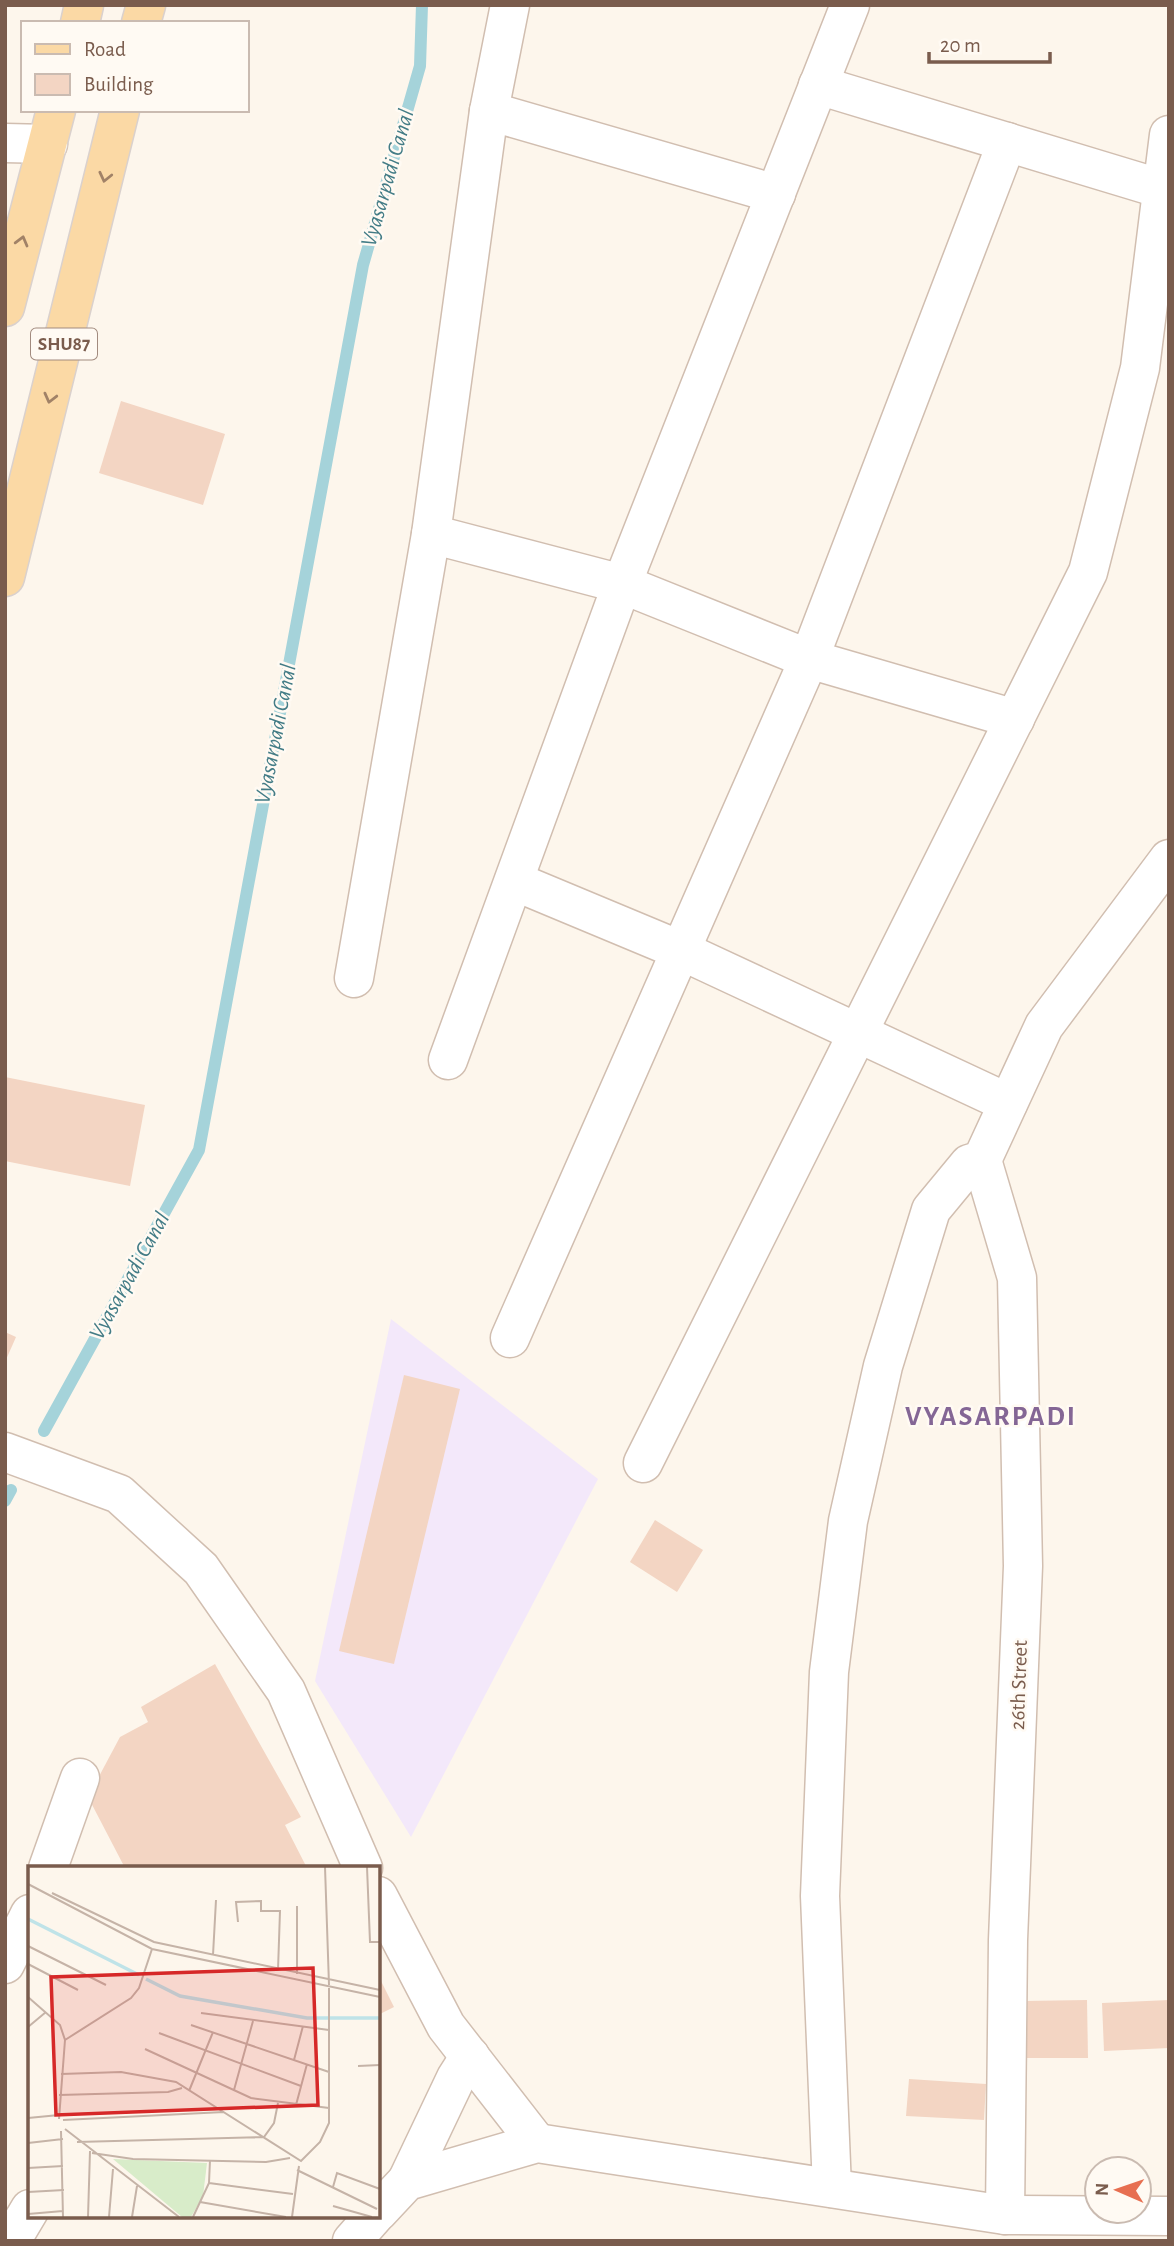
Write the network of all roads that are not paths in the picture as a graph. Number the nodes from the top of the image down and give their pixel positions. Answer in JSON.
{"nodes":[{"id":1,"x":510,"y":5,"type":"edge"},
{"id":2,"x":850,"y":5,"type":"edge"},
{"id":3,"x":818,"y":85,"type":"junction"},
{"id":4,"x":489,"y":111,"type":"junction"},
{"id":5,"x":121,"y":112,"type":"edge"},
{"id":6,"x":52,"y":127,"type":"edge"},
{"id":7,"x":1169,"y":135,"type":"edge"},
{"id":8,"x":1007,"y":142,"type":"junction"},
{"id":9,"x":5,"y":143,"type":"edge"},
{"id":10,"x":1162,"y":189,"type":"junction"},
{"id":11,"x":776,"y":194,"type":"junction"},
{"id":12,"x":5,"y":305,"type":"edge"},
{"id":13,"x":1156,"y":348,"type":"edge"},
{"id":14,"x":430,"y":534,"type":"junction"},
{"id":15,"x":5,"y":577,"type":"edge"},
{"id":16,"x":622,"y":584,"type":"junction"},
{"id":17,"x":810,"y":659,"type":"junction"},
{"id":18,"x":1015,"y":719,"type":"junction"},
{"id":19,"x":1169,"y":859,"type":"edge"},
{"id":20,"x":514,"y":881,"type":"junction"},
{"id":21,"x":682,"y":951,"type":"junction"},
{"id":22,"x":354,"y":978,"type":"dead end"},
{"id":23,"x":858,"y":1033,"type":"junction"},
{"id":24,"x":448,"y":1060,"type":"dead end"},
{"id":25,"x":1008,"y":1103,"type":"junction"},
{"id":26,"x":982,"y":1160,"type":"junction"},
{"id":27,"x":510,"y":1338,"type":"dead end"},
{"id":28,"x":5,"y":1452,"type":"edge"},
{"id":29,"x":643,"y":1463,"type":"dead end"},
{"id":30,"x":80,"y":1778,"type":"dead end"},
{"id":31,"x":49,"y":1866,"type":"edge"},
{"id":32,"x":362,"y":1866,"type":"edge"},
{"id":33,"x":380,"y":1900,"type":"edge"},
{"id":34,"x":28,"y":1917,"type":"edge"},
{"id":35,"x":5,"y":1964,"type":"edge"},
{"id":36,"x":470,"y":2056,"type":"junction"},
{"id":37,"x":537,"y":2143,"type":"junction"},
{"id":38,"x":407,"y":2181,"type":"junction"},
{"id":39,"x":832,"y":2188,"type":"junction"},
{"id":40,"x":380,"y":2210,"type":"edge"},
{"id":41,"x":28,"y":2212,"type":"edge"},
{"id":42,"x":1005,"y":2215,"type":"junction"},
{"id":43,"x":1169,"y":2216,"type":"edge"},
{"id":44,"x":372,"y":2218,"type":"edge"},
{"id":45,"x":11,"y":2241,"type":"edge"},
{"id":46,"x":352,"y":2241,"type":"edge"}],
"edges":[{"from":1,"to":4,"type":"street"},
{"from":2,"to":3,"type":"street"},
{"from":3,"to":8,"type":"street"},
{"from":3,"to":11,"type":"street"},
{"from":4,"to":11,"type":"street"},
{"from":4,"to":14,"type":"street"},
{"from":5,"to":15,"type":"main road","number":"SHU87","one_way":true},
{"from":6,"to":9,"type":"street"},
{"from":12,"to":6,"type":"main road","one_way":true},
{"from":7,"to":10,"type":"street"},
{"from":8,"to":10,"type":"street"},
{"from":8,"to":17,"type":"street"},
{"from":10,"to":13,"type":"street"},
{"from":11,"to":16,"type":"street"},
{"from":13,"to":18,"type":"street"},
{"from":14,"to":16,"type":"street"},
{"from":14,"to":22,"type":"street"},
{"from":16,"to":17,"type":"street"},
{"from":16,"to":20,"type":"street"},
{"from":17,"to":18,"type":"street"},
{"from":17,"to":21,"type":"street"},
{"from":18,"to":23,"type":"street"},
{"from":19,"to":25,"type":"street"},
{"from":20,"to":21,"type":"street"},
{"from":20,"to":24,"type":"street"},
{"from":21,"to":23,"type":"street"},
{"from":21,"to":27,"type":"street"},
{"from":23,"to":25,"type":"street"},
{"from":23,"to":29,"type":"street"},
{"from":25,"to":26,"type":"street"},
{"from":26,"to":39,"type":"street"},
{"from":26,"to":42,"type":"street","name":"26th Street"},
{"from":28,"to":32,"type":"street"},
{"from":30,"to":31,"type":"street"},
{"from":33,"to":36,"type":"street"},
{"from":34,"to":35,"type":"street"},
{"from":36,"to":37,"type":"street"},
{"from":36,"to":38,"type":"street"},
{"from":37,"to":38,"type":"street"},
{"from":37,"to":39,"type":"street"},
{"from":38,"to":40,"type":"street"},
{"from":39,"to":42,"type":"street"},
{"from":41,"to":45,"type":"street"},
{"from":42,"to":43,"type":"street"},
{"from":44,"to":46,"type":"street"}]}
